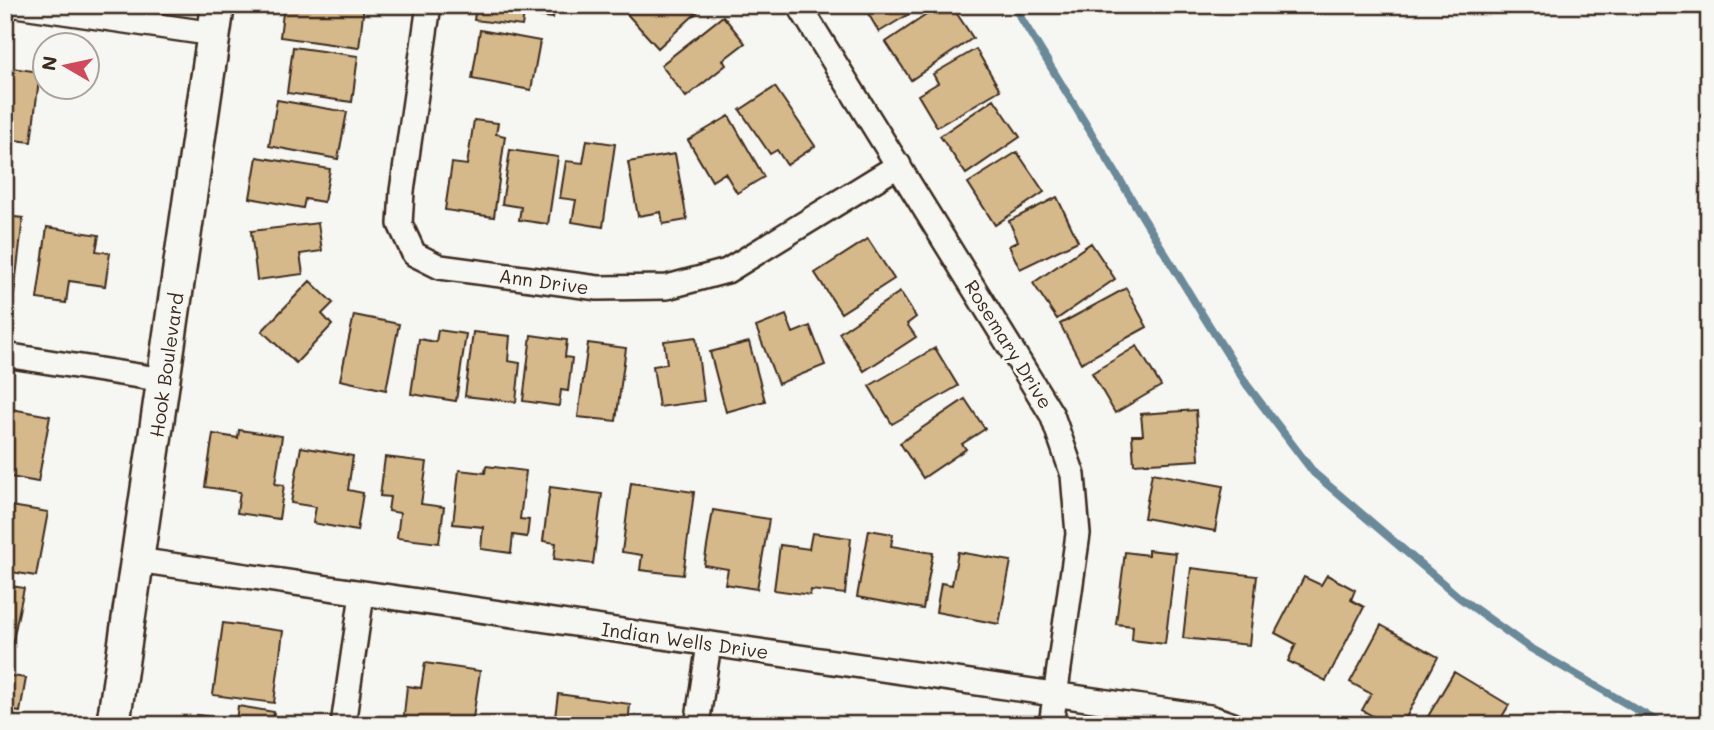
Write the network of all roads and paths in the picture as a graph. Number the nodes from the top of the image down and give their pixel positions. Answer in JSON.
{"nodes":[{"id":1,"x":16,"y":5,"type":"edge"},
{"id":2,"x":429,"y":5,"type":"edge"},
{"id":3,"x":799,"y":5,"type":"edge"},
{"id":4,"x":216,"y":20,"type":"edge"},
{"id":5,"x":899,"y":165,"type":"junction"},
{"id":6,"x":5,"y":355,"type":"edge"},
{"id":7,"x":164,"y":380,"type":"junction"},
{"id":8,"x":137,"y":560,"type":"junction"},
{"id":9,"x":362,"y":594,"type":"junction"},
{"id":10,"x":709,"y":644,"type":"junction"},
{"id":11,"x":1055,"y":695,"type":"junction"},
{"id":12,"x":113,"y":725,"type":"edge"},
{"id":13,"x":342,"y":725,"type":"edge"},
{"id":14,"x":697,"y":725,"type":"edge"},
{"id":15,"x":1051,"y":725,"type":"edge"},
{"id":16,"x":1233,"y":725,"type":"edge"}],
"edges":[{"from":1,"to":4,"type":"street"},
{"from":2,"to":5,"type":"street","name":"Ann Drive"},
{"from":3,"to":5,"type":"street","name":"Rosemary Drive"},
{"from":4,"to":7,"type":"main road","name":"Hook Boulevard"},
{"from":5,"to":11,"type":"street","name":"Rosemary Drive"},
{"from":6,"to":7,"type":"street"},
{"from":7,"to":8,"type":"main road","name":"Hook Boulevard"},
{"from":8,"to":9,"type":"street","name":"Indian Wells Drive"},
{"from":8,"to":12,"type":"main road","name":"Hook Boulevard"},
{"from":9,"to":10,"type":"street","name":"Indian Wells Drive"},
{"from":9,"to":13,"type":"street"},
{"from":10,"to":11,"type":"street","name":"Indian Wells Drive"},
{"from":10,"to":14,"type":"street"},
{"from":11,"to":15,"type":"street","name":"Rosemary Drive"},
{"from":11,"to":16,"type":"street","name":"Indian Wells Drive"}]}
